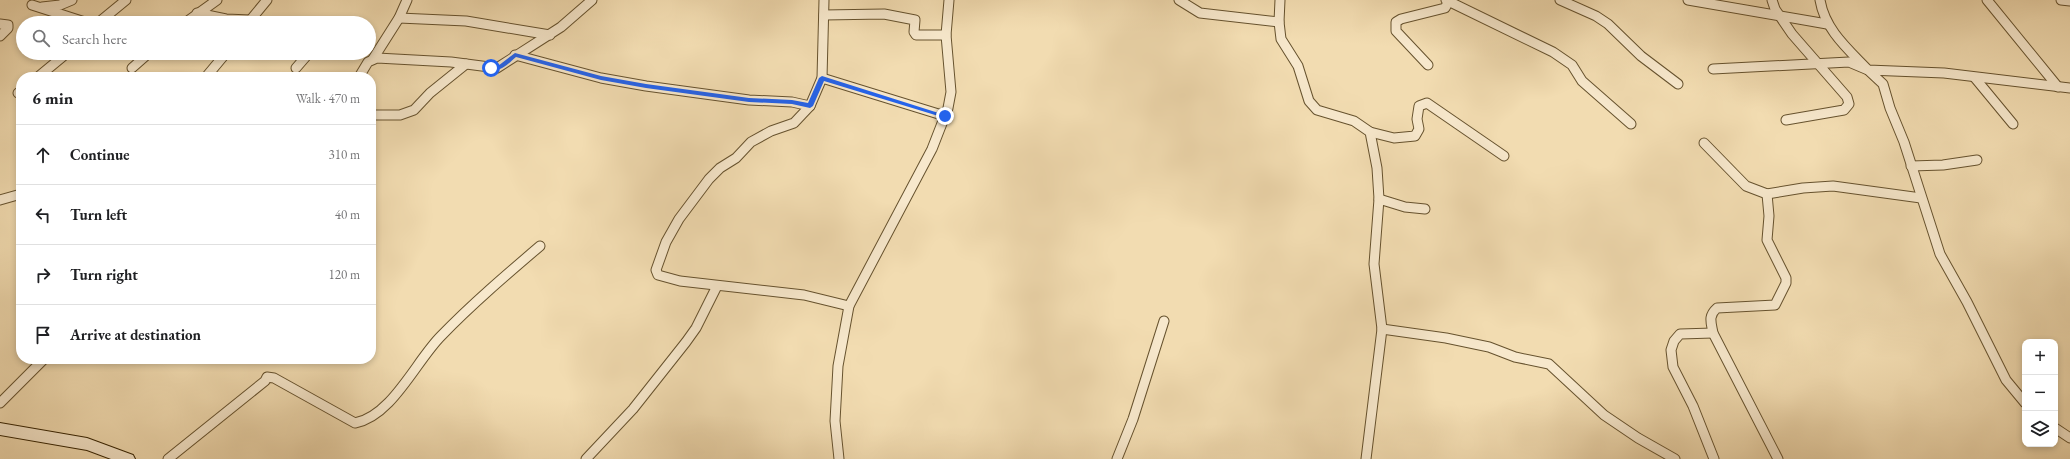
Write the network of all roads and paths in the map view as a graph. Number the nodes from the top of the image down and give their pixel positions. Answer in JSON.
{"nodes":[{"id":1,"x":72,"y":0,"type":"edge"},
{"id":2,"x":126,"y":0,"type":"edge"},
{"id":3,"x":217,"y":0,"type":"edge"},
{"id":4,"x":267,"y":0,"type":"edge"},
{"id":5,"x":407,"y":0,"type":"edge"},
{"id":6,"x":592,"y":0,"type":"edge"},
{"id":7,"x":824,"y":0,"type":"edge"},
{"id":8,"x":949,"y":0,"type":"edge"},
{"id":9,"x":1179,"y":0,"type":"edge"},
{"id":10,"x":1280,"y":0,"type":"edge"},
{"id":11,"x":1560,"y":0,"type":"edge"},
{"id":12,"x":1688,"y":0,"type":"edge"},
{"id":13,"x":1772,"y":0,"type":"edge"},
{"id":14,"x":1820,"y":0,"type":"edge"},
{"id":15,"x":1987,"y":0,"type":"edge"},
{"id":16,"x":2061,"y":0,"type":"edge"},
{"id":17,"x":1448,"y":1,"type":"edge"},
{"id":18,"x":2070,"y":1,"type":"edge"},
{"id":19,"x":197,"y":13,"type":"junction"},
{"id":20,"x":824,"y":15,"type":"junction"},
{"id":21,"x":65,"y":16,"type":"edge"},
{"id":22,"x":107,"y":16,"type":"edge"},
{"id":23,"x":193,"y":16,"type":"edge"},
{"id":24,"x":214,"y":16,"type":"edge"},
{"id":25,"x":253,"y":16,"type":"edge"},
{"id":26,"x":1779,"y":16,"type":"junction"},
{"id":27,"x":399,"y":18,"type":"junction"},
{"id":28,"x":1279,"y":22,"type":"junction"},
{"id":29,"x":0,"y":24,"type":"edge"},
{"id":30,"x":1827,"y":24,"type":"junction"},
{"id":31,"x":550,"y":35,"type":"junction"},
{"id":32,"x":0,"y":36,"type":"edge"},
{"id":33,"x":946,"y":36,"type":"junction"},
{"id":34,"x":376,"y":54,"type":"edge"},
{"id":35,"x":515,"y":55,"type":"junction"},
{"id":36,"x":376,"y":59,"type":"edge"},
{"id":37,"x":59,"y":60,"type":"edge"},
{"id":38,"x":141,"y":60,"type":"edge"},
{"id":39,"x":220,"y":60,"type":"edge"},
{"id":40,"x":303,"y":60,"type":"edge"},
{"id":41,"x":371,"y":60,"type":"edge"},
{"id":42,"x":1818,"y":62,"type":"junction"},
{"id":43,"x":466,"y":64,"type":"junction"},
{"id":44,"x":1428,"y":65,"type":"dead end"},
{"id":45,"x":132,"y":68,"type":"dead end"},
{"id":46,"x":296,"y":68,"type":"dead end"},
{"id":47,"x":1713,"y":69,"type":"dead end"},
{"id":48,"x":1868,"y":70,"type":"junction"},
{"id":49,"x":44,"y":72,"type":"edge"},
{"id":50,"x":210,"y":72,"type":"edge"},
{"id":51,"x":362,"y":72,"type":"edge"},
{"id":52,"x":822,"y":78,"type":"junction"},
{"id":53,"x":1975,"y":78,"type":"junction"},
{"id":54,"x":1678,"y":84,"type":"dead end"},
{"id":55,"x":2058,"y":87,"type":"junction"},
{"id":56,"x":2070,"y":88,"type":"edge"},
{"id":57,"x":810,"y":106,"type":"junction"},
{"id":58,"x":376,"y":115,"type":"edge"},
{"id":59,"x":945,"y":116,"type":"junction"},
{"id":60,"x":1786,"y":120,"type":"dead end"},
{"id":61,"x":1631,"y":124,"type":"dead end"},
{"id":62,"x":2013,"y":124,"type":"dead end"},
{"id":63,"x":1370,"y":132,"type":"junction"},
{"id":64,"x":1704,"y":143,"type":"dead end"},
{"id":65,"x":1504,"y":156,"type":"dead end"},
{"id":66,"x":1977,"y":160,"type":"dead end"},
{"id":67,"x":1911,"y":166,"type":"junction"},
{"id":68,"x":1767,"y":194,"type":"junction"},
{"id":69,"x":16,"y":195,"type":"edge"},
{"id":70,"x":1921,"y":198,"type":"junction"},
{"id":71,"x":1379,"y":199,"type":"junction"},
{"id":72,"x":0,"y":200,"type":"edge"},
{"id":73,"x":1425,"y":209,"type":"dead end"},
{"id":74,"x":540,"y":246,"type":"dead end"},
{"id":75,"x":717,"y":286,"type":"junction"},
{"id":76,"x":849,"y":306,"type":"junction"},
{"id":77,"x":1164,"y":321,"type":"dead end"},
{"id":78,"x":1382,"y":329,"type":"junction"},
{"id":79,"x":1713,"y":333,"type":"junction"},
{"id":80,"x":39,"y":364,"type":"edge"},
{"id":81,"x":2022,"y":399,"type":"edge"},
{"id":82,"x":0,"y":402,"type":"edge"},
{"id":83,"x":0,"y":429,"type":"edge"},
{"id":84,"x":2058,"y":430,"type":"edge"},
{"id":85,"x":2070,"y":438,"type":"edge"},
{"id":86,"x":128,"y":459,"type":"edge"},
{"id":87,"x":168,"y":459,"type":"edge"},
{"id":88,"x":586,"y":459,"type":"edge"},
{"id":89,"x":839,"y":459,"type":"edge"},
{"id":90,"x":1117,"y":459,"type":"edge"},
{"id":91,"x":1366,"y":459,"type":"edge"},
{"id":92,"x":1675,"y":459,"type":"edge"},
{"id":93,"x":1714,"y":459,"type":"edge"},
{"id":94,"x":1778,"y":459,"type":"edge"}],
"edges":[{"from":1,"to":21,"type":"street"},
{"from":2,"to":22,"type":"street"},
{"from":3,"to":19,"type":"street"},
{"from":4,"to":25,"type":"street"},
{"from":5,"to":27,"type":"street"},
{"from":6,"to":31,"type":"street"},
{"from":7,"to":20,"type":"street"},
{"from":8,"to":33,"type":"street"},
{"from":9,"to":28,"type":"street"},
{"from":10,"to":28,"type":"street"},
{"from":11,"to":54,"type":"street"},
{"from":12,"to":26,"type":"street"},
{"from":13,"to":26,"type":"street"},
{"from":14,"to":30,"type":"street"},
{"from":15,"to":55,"type":"street"},
{"from":16,"to":18,"type":"street"},
{"from":17,"to":44,"type":"street"},
{"from":17,"to":61,"type":"street"},
{"from":19,"to":23,"type":"street"},
{"from":19,"to":24,"type":"street"},
{"from":20,"to":33,"type":"street"},
{"from":20,"to":52,"type":"street"},
{"from":26,"to":30,"type":"street"},
{"from":26,"to":42,"type":"street"},
{"from":27,"to":31,"type":"street"},
{"from":27,"to":34,"type":"street"},
{"from":28,"to":63,"type":"street"},
{"from":29,"to":32,"type":"street"},
{"from":30,"to":48,"type":"street"},
{"from":31,"to":35,"type":"street"},
{"from":33,"to":59,"type":"street"},
{"from":35,"to":43,"type":"street"},
{"from":35,"to":57,"type":"street"},
{"from":36,"to":43,"type":"street"},
{"from":37,"to":49,"type":"street"},
{"from":38,"to":45,"type":"street"},
{"from":39,"to":50,"type":"street"},
{"from":40,"to":46,"type":"street"},
{"from":41,"to":51,"type":"street"},
{"from":42,"to":47,"type":"street"},
{"from":42,"to":48,"type":"street"},
{"from":42,"to":60,"type":"street"},
{"from":43,"to":58,"type":"street"},
{"from":48,"to":53,"type":"street"},
{"from":48,"to":67,"type":"street"},
{"from":52,"to":57,"type":"street"},
{"from":52,"to":59,"type":"street"},
{"from":53,"to":55,"type":"street"},
{"from":53,"to":62,"type":"street"},
{"from":55,"to":56,"type":"street"},
{"from":57,"to":75,"type":"street"},
{"from":59,"to":76,"type":"street"},
{"from":63,"to":65,"type":"street"},
{"from":63,"to":71,"type":"street"},
{"from":64,"to":68,"type":"street"},
{"from":66,"to":67,"type":"street"},
{"from":67,"to":70,"type":"street"},
{"from":68,"to":70,"type":"street"},
{"from":68,"to":79,"type":"street"},
{"from":69,"to":72,"type":"street"},
{"from":70,"to":81,"type":"street"},
{"from":71,"to":73,"type":"street"},
{"from":71,"to":78,"type":"street"},
{"from":74,"to":87,"type":"street"},
{"from":75,"to":76,"type":"street"},
{"from":75,"to":88,"type":"street"},
{"from":76,"to":89,"type":"street"},
{"from":77,"to":90,"type":"street"},
{"from":78,"to":91,"type":"street"},
{"from":78,"to":92,"type":"street"},
{"from":79,"to":93,"type":"street"},
{"from":79,"to":94,"type":"street"},
{"from":80,"to":82,"type":"street"},
{"from":83,"to":86,"type":"street"},
{"from":84,"to":85,"type":"street"}]}
